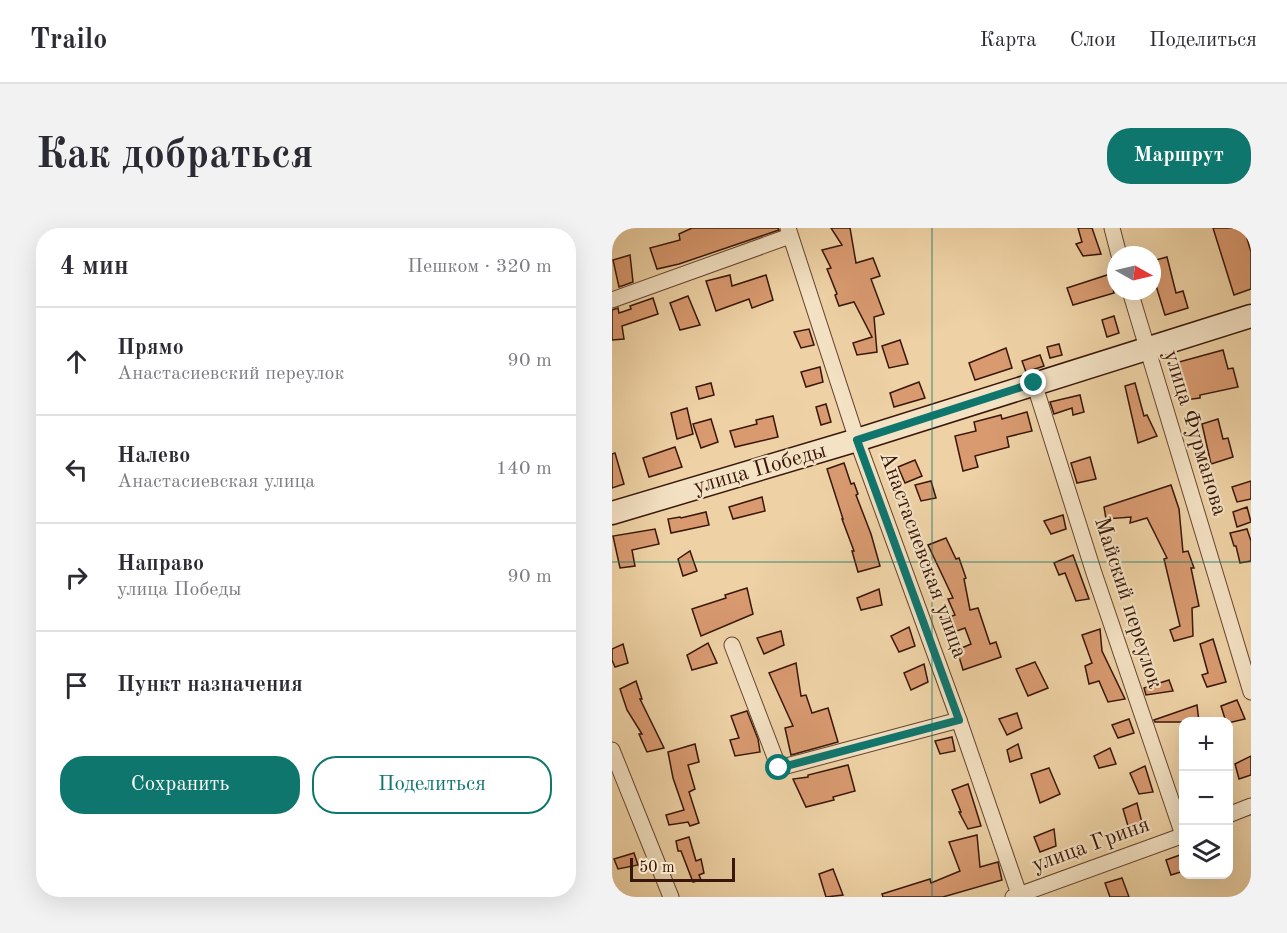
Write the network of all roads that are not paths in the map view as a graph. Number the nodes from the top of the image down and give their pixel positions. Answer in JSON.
{"nodes":[{"id":1,"x":1112,"y":228,"type":"edge"},
{"id":2,"x":789,"y":232,"type":"edge"},
{"id":3,"x":1117,"y":246,"type":"edge"},
{"id":4,"x":612,"y":300,"type":"edge"},
{"id":5,"x":1133,"y":300,"type":"edge"},
{"id":6,"x":1251,"y":316,"type":"edge"},
{"id":7,"x":1146,"y":348,"type":"junction"},
{"id":8,"x":1034,"y":383,"type":"junction"},
{"id":9,"x":857,"y":440,"type":"junction"},
{"id":10,"x":612,"y":513,"type":"edge"},
{"id":11,"x":732,"y":645,"type":"dead end"},
{"id":12,"x":1251,"y":692,"type":"edge"},
{"id":13,"x":959,"y":720,"type":"junction"},
{"id":14,"x":612,"y":750,"type":"edge"},
{"id":15,"x":1251,"y":806,"type":"edge"},
{"id":16,"x":1233,"y":813,"type":"edge"},
{"id":17,"x":1180,"y":825,"type":"edge"},
{"id":18,"x":1179,"y":836,"type":"edge"},
{"id":19,"x":1018,"y":896,"type":"edge"},
{"id":20,"x":671,"y":897,"type":"edge"}],
"edges":[{"from":1,"to":3,"type":"street"},
{"from":2,"to":4,"type":"street"},
{"from":2,"to":9,"type":"street","name":"Анастасиевская улица"},
{"from":5,"to":7,"type":"street","name":"улица Фурманова"},
{"from":6,"to":7,"type":"street","name":"улица Победы"},
{"from":7,"to":8,"type":"street","name":"улица Победы"},
{"from":7,"to":12,"type":"street","name":"улица Фурманова"},
{"from":8,"to":9,"type":"street","name":"улица Победы"},
{"from":8,"to":17,"type":"street","name":"Майский переулок"},
{"from":9,"to":10,"type":"street","name":"улица Победы"},
{"from":9,"to":13,"type":"street","name":"Анастасиевская улица"},
{"from":11,"to":13,"type":"street"},
{"from":13,"to":19,"type":"street","name":"Анастасиевская улица"},
{"from":14,"to":20,"type":"street"},
{"from":15,"to":16,"type":"street"},
{"from":18,"to":19,"type":"street","name":"улица Гриня"}]}
